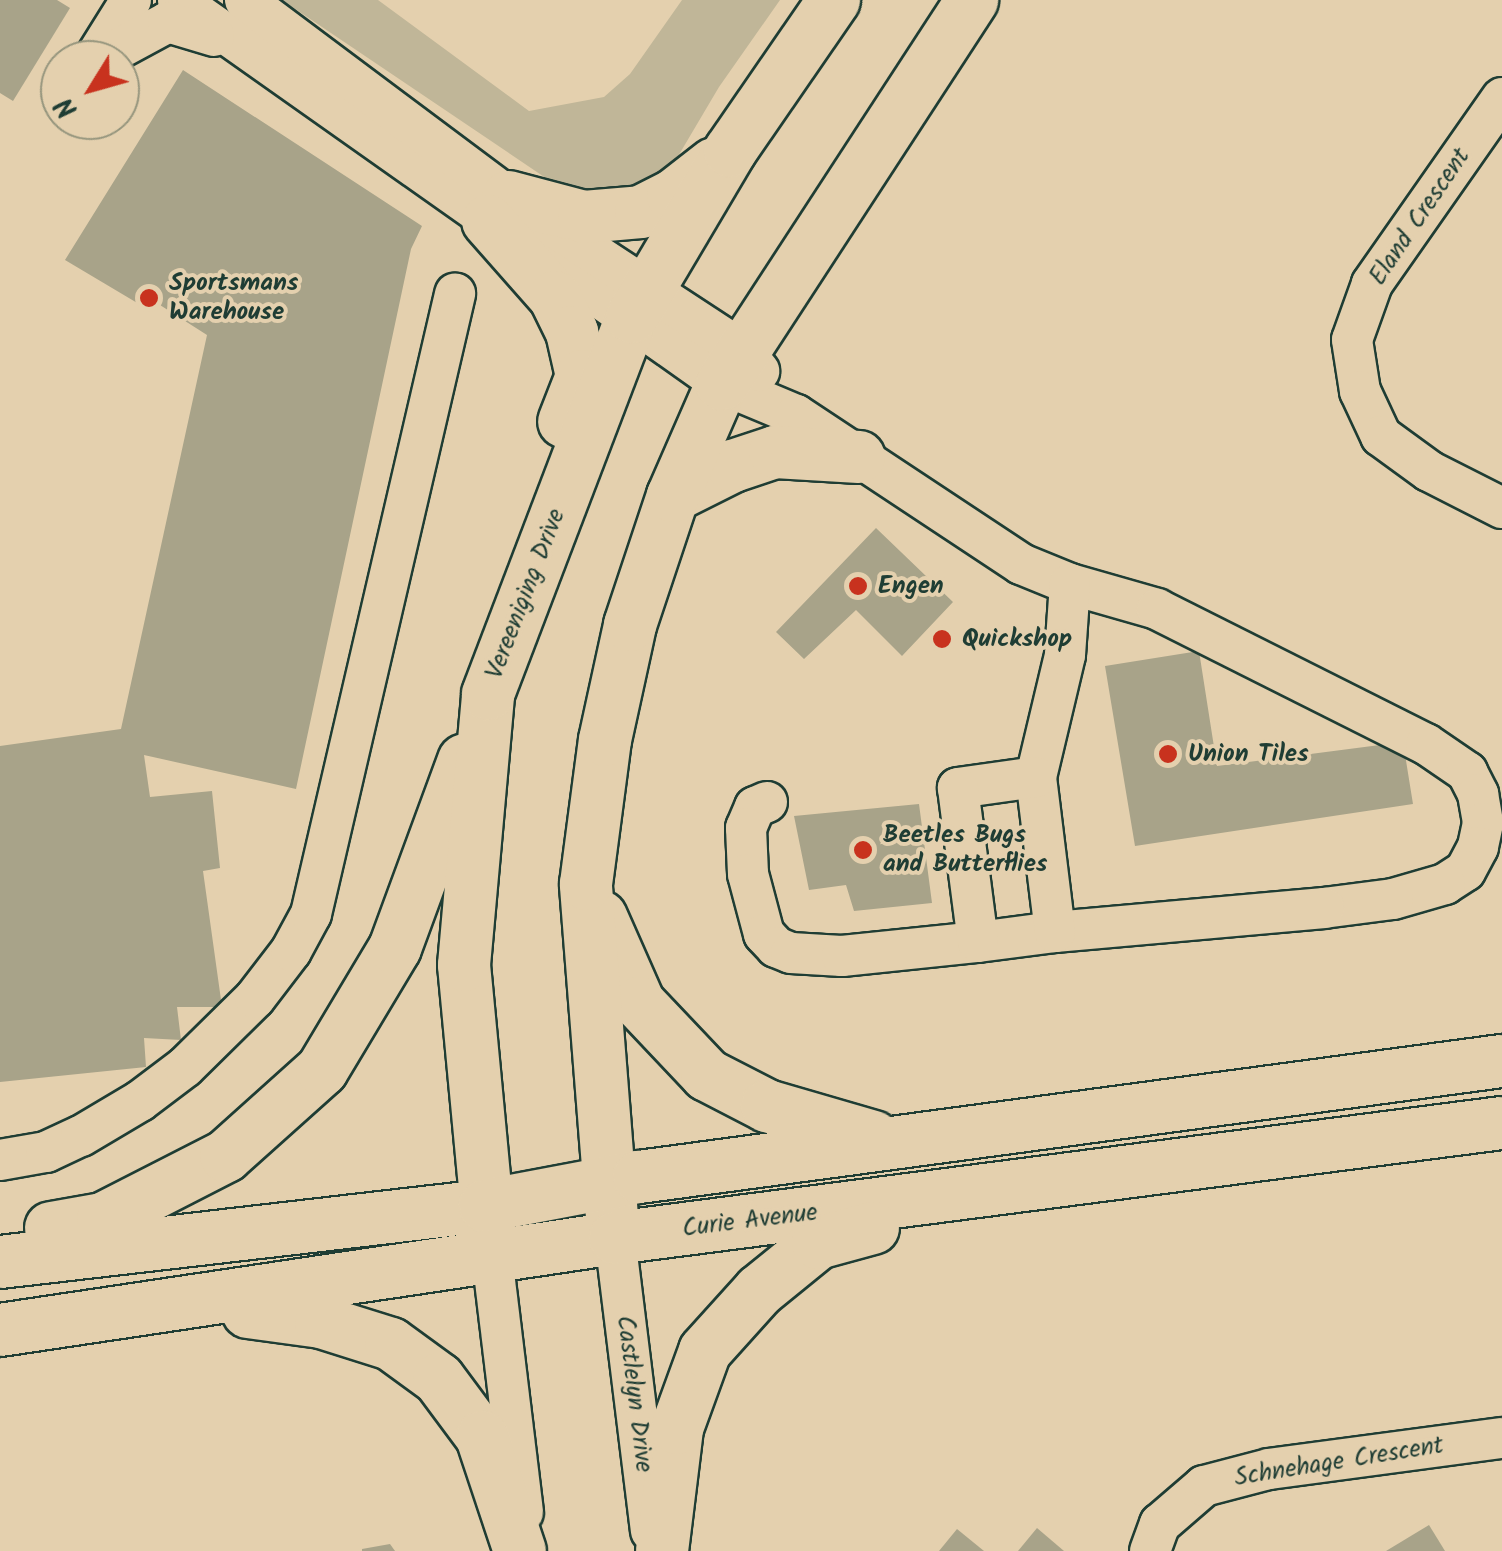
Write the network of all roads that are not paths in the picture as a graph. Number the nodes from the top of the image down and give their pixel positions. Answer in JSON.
{"nodes":[{"id":1,"x":132,"y":0,"type":"edge"},
{"id":2,"x":178,"y":0,"type":"edge"},
{"id":3,"x":245,"y":0,"type":"edge"},
{"id":4,"x":834,"y":0,"type":"edge"},
{"id":5,"x":972,"y":0,"type":"edge"},
{"id":6,"x":269,"y":28,"type":"edge"},
{"id":7,"x":107,"y":40,"type":"edge"},
{"id":8,"x":133,"y":40,"type":"edge"},
{"id":9,"x":1502,"y":98,"type":"edge"},
{"id":10,"x":730,"y":151,"type":"junction"},
{"id":11,"x":498,"y":210,"type":"junction"},
{"id":12,"x":455,"y":294,"type":"dead end"},
{"id":13,"x":641,"y":302,"type":"junction"},
{"id":14,"x":732,"y":368,"type":"junction"},
{"id":15,"x":859,"y":457,"type":"junction"},
{"id":16,"x":673,"y":496,"type":"junction"},
{"id":17,"x":1502,"y":508,"type":"edge"},
{"id":18,"x":1070,"y":584,"type":"junction"},
{"id":19,"x":488,"y":694,"type":"junction"},
{"id":20,"x":1036,"y":776,"type":"junction"},
{"id":21,"x":767,"y":802,"type":"dead end"},
{"id":22,"x":586,"y":884,"type":"junction"},
{"id":23,"x":1054,"y":932,"type":"junction"},
{"id":24,"x":978,"y":942,"type":"junction"},
{"id":25,"x":1502,"y":1061,"type":"edge"},
{"id":26,"x":1502,"y":1123,"type":"edge"},
{"id":27,"x":894,"y":1142,"type":"junction"},
{"id":28,"x":0,"y":1160,"type":"edge"},
{"id":29,"x":608,"y":1183,"type":"junction"},
{"id":30,"x":1019,"y":1188,"type":"junction"},
{"id":31,"x":489,"y":1231,"type":"junction"},
{"id":32,"x":0,"y":1236,"type":"edge"},
{"id":33,"x":615,"y":1238,"type":"junction"},
{"id":34,"x":0,"y":1262,"type":"edge"},
{"id":35,"x":191,"y":1304,"type":"junction"},
{"id":36,"x":0,"y":1330,"type":"edge"},
{"id":37,"x":1502,"y":1438,"type":"edge"},
{"id":38,"x":520,"y":1551,"type":"edge"},
{"id":39,"x":528,"y":1551,"type":"edge"},
{"id":40,"x":654,"y":1551,"type":"edge"},
{"id":41,"x":662,"y":1551,"type":"edge"},
{"id":42,"x":1150,"y":1551,"type":"edge"}],
"edges":[{"from":1,"to":7,"type":"street"},
{"from":2,"to":6,"type":"street"},
{"from":3,"to":6,"type":"street"},
{"from":4,"to":10,"type":"main road","name":"Vereeniging Drive"},
{"from":5,"to":14,"type":"main road"},
{"from":6,"to":8,"type":"street"},
{"from":6,"to":11,"type":"street"},
{"from":9,"to":17,"type":"street","name":"Eland Crescent"},
{"from":10,"to":11,"type":"main road"},
{"from":10,"to":13,"type":"main road","name":"Vereeniging Drive"},
{"from":11,"to":13,"type":"street"},
{"from":11,"to":19,"type":"main road"},
{"from":12,"to":28,"type":"street"},
{"from":13,"to":14,"type":"street"},
{"from":13,"to":19,"type":"main road","name":"Vereeniging Drive"},
{"from":14,"to":15,"type":"street"},
{"from":14,"to":16,"type":"main road"},
{"from":15,"to":16,"type":"main road"},
{"from":15,"to":18,"type":"street"},
{"from":16,"to":22,"type":"main road"},
{"from":18,"to":20,"type":"street"},
{"from":18,"to":23,"type":"street"},
{"from":19,"to":31,"type":"main road","name":"Vereeniging Drive"},
{"from":19,"to":32,"type":"main road"},
{"from":20,"to":23,"type":"street"},
{"from":20,"to":24,"type":"street"},
{"from":21,"to":24,"type":"street"},
{"from":22,"to":27,"type":"main road"},
{"from":22,"to":29,"type":"main road"},
{"from":23,"to":24,"type":"street"},
{"from":25,"to":27,"type":"main road","name":"Curie Avenue"},
{"from":26,"to":30,"type":"main road","name":"Curie Avenue"},
{"from":27,"to":29,"type":"main road","name":"Curie Avenue"},
{"from":29,"to":31,"type":"main road","name":"Curie Avenue"},
{"from":29,"to":33,"type":"main road"},
{"from":30,"to":33,"type":"main road","name":"Curie Avenue"},
{"from":30,"to":41,"type":"main road"},
{"from":31,"to":33,"type":"main road","name":"Curie Avenue"},
{"from":31,"to":34,"type":"main road","name":"Curie Avenue"},
{"from":31,"to":35,"type":"main road","name":"Curie Avenue"},
{"from":31,"to":39,"type":"street"},
{"from":33,"to":40,"type":"street","name":"Castlelyn Drive"},
{"from":35,"to":36,"type":"main road","name":"Curie Avenue"},
{"from":35,"to":38,"type":"main road"},
{"from":37,"to":42,"type":"street","name":"Schnehage Crescent"}]}
